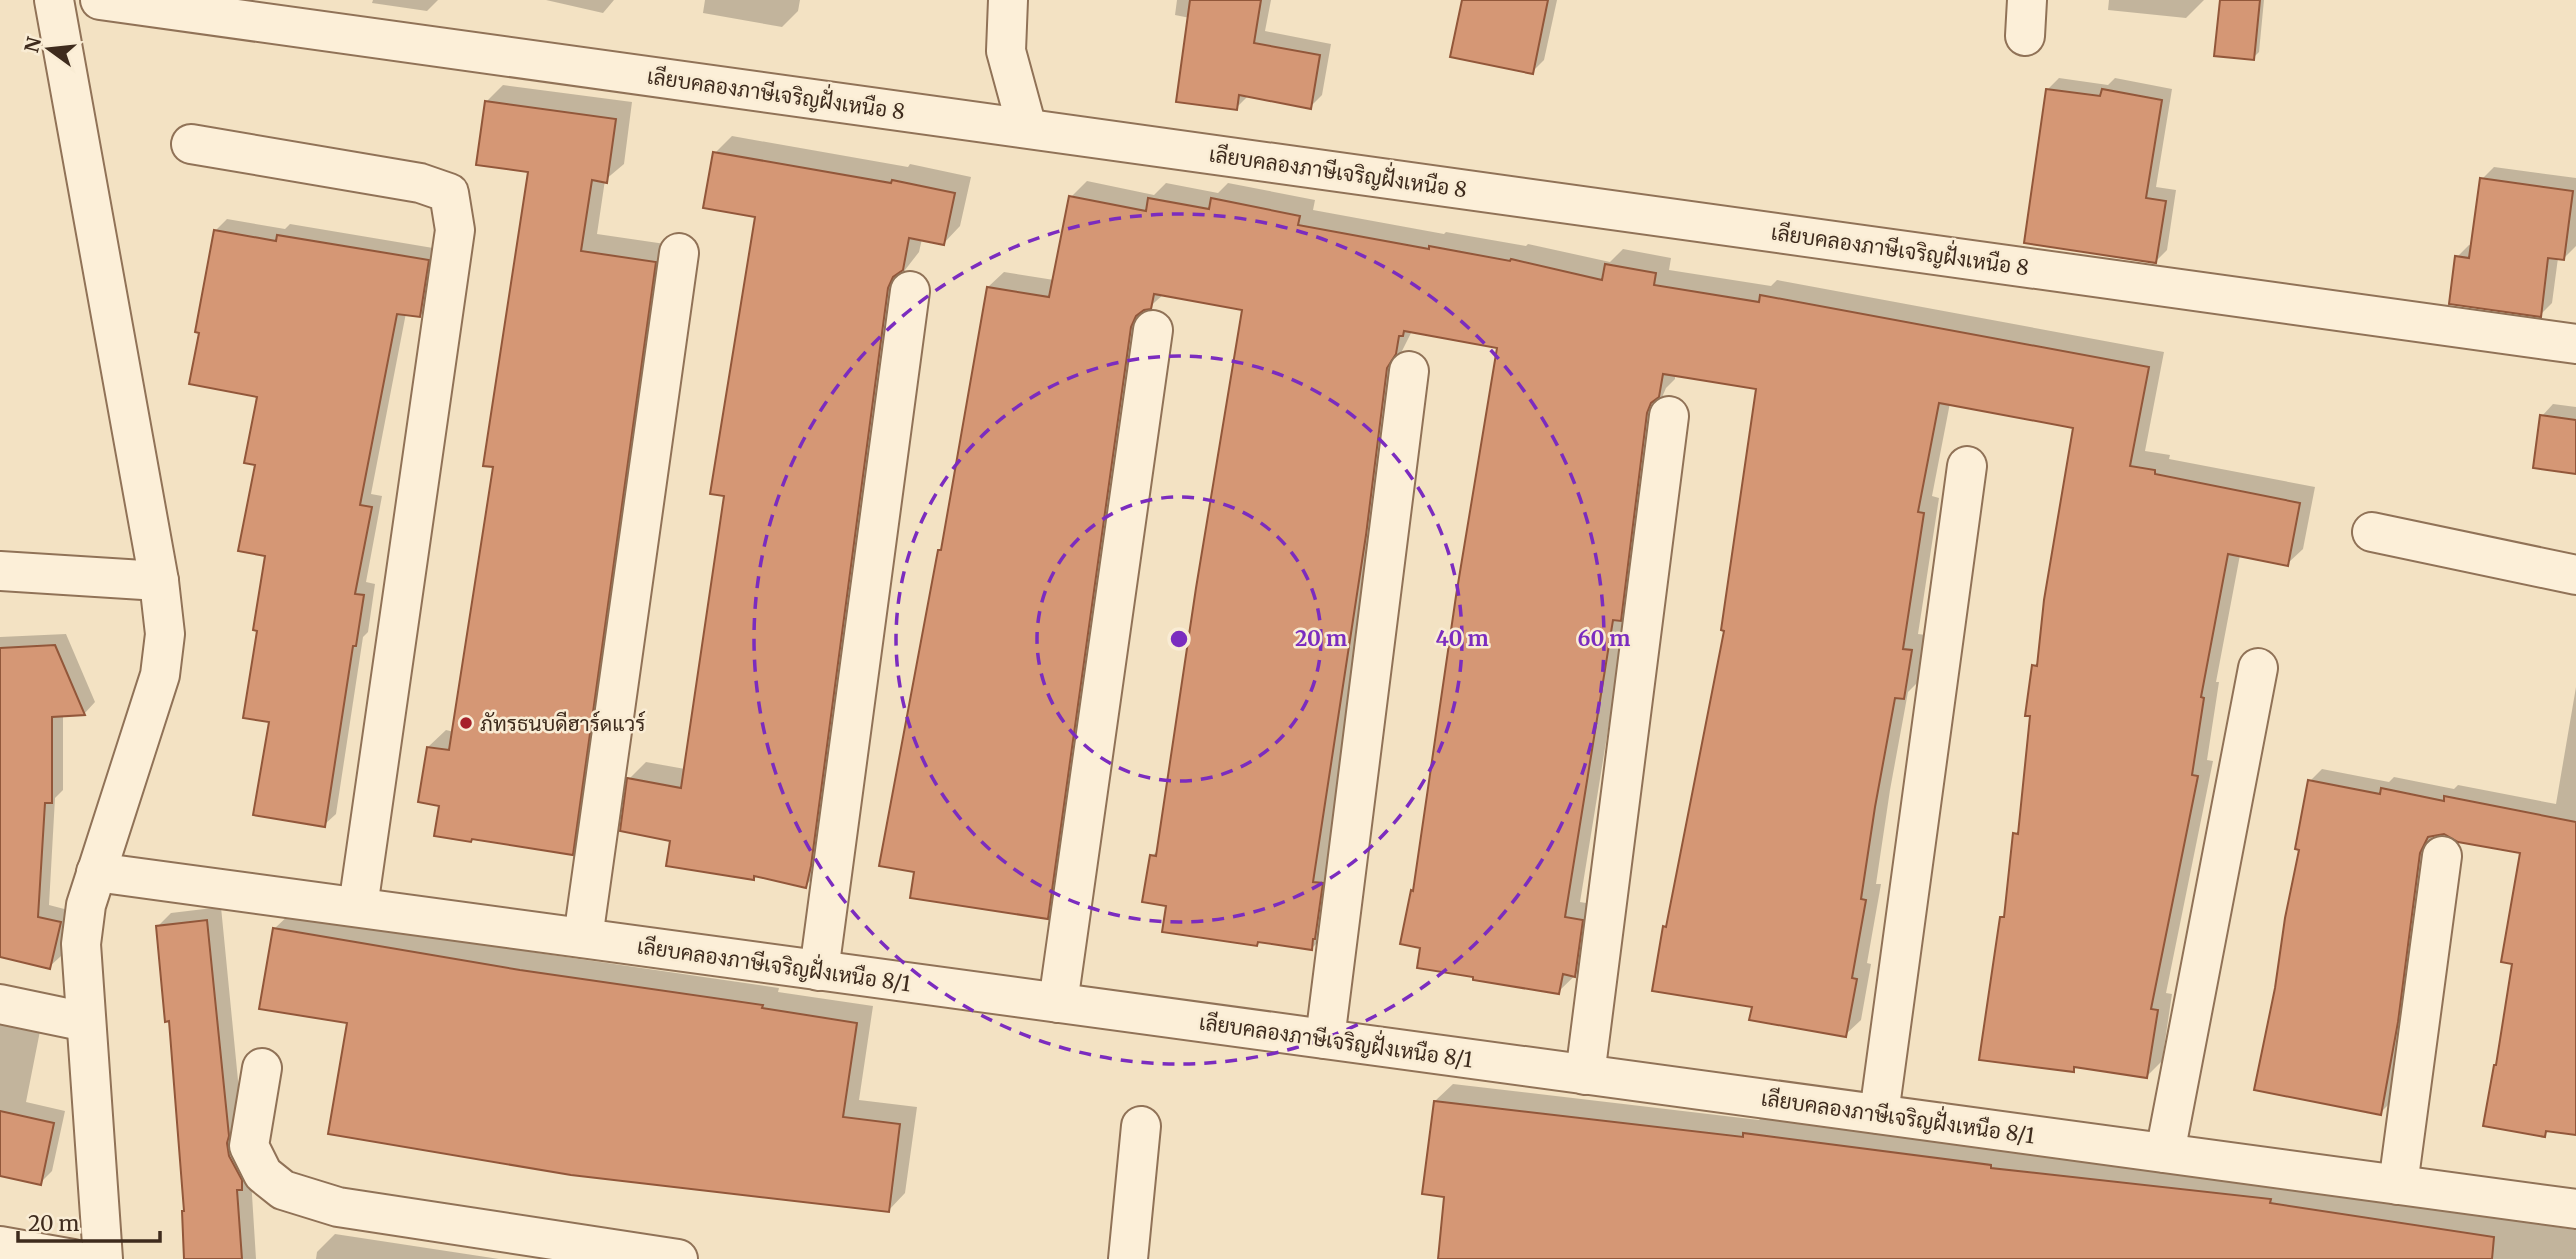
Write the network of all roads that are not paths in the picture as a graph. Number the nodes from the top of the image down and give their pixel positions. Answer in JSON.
{"nodes":[{"id":1,"x":54,"y":0,"type":"edge"},
{"id":2,"x":100,"y":0,"type":"edge"},
{"id":3,"x":1007,"y":0,"type":"edge"},
{"id":4,"x":1027,"y":128,"type":"junction"},
{"id":5,"x":191,"y":144,"type":"dead end"},
{"id":6,"x":679,"y":253,"type":"dead end"},
{"id":7,"x":910,"y":291,"type":"dead end"},
{"id":8,"x":1153,"y":330,"type":"dead end"},
{"id":9,"x":2576,"y":344,"type":"edge"},
{"id":10,"x":1409,"y":371,"type":"dead end"},
{"id":11,"x":1669,"y":416,"type":"dead end"},
{"id":12,"x":1967,"y":466,"type":"dead end"},
{"id":13,"x":2372,"y":532,"type":"dead end"},
{"id":14,"x":0,"y":571,"type":"edge"},
{"id":15,"x":2576,"y":575,"type":"edge"},
{"id":16,"x":159,"y":581,"type":"junction"},
{"id":17,"x":2258,"y":668,"type":"dead end"},
{"id":18,"x":2442,"y":856,"type":"dead end"},
{"id":19,"x":96,"y":872,"type":"junction"},
{"id":20,"x":358,"y":907,"type":"junction"},
{"id":21,"x":583,"y":939,"type":"junction"},
{"id":22,"x":819,"y":971,"type":"junction"},
{"id":23,"x":1058,"y":1003,"type":"junction"},
{"id":24,"x":0,"y":1004,"type":"edge"},
{"id":25,"x":86,"y":1022,"type":"junction"},
{"id":26,"x":1325,"y":1039,"type":"junction"},
{"id":27,"x":262,"y":1068,"type":"dead end"},
{"id":28,"x":1585,"y":1074,"type":"junction"},
{"id":29,"x":1879,"y":1114,"type":"junction"},
{"id":30,"x":1141,"y":1126,"type":"dead end"},
{"id":31,"x":2165,"y":1153,"type":"junction"},
{"id":32,"x":2398,"y":1185,"type":"junction"},
{"id":33,"x":2576,"y":1209,"type":"edge"},
{"id":34,"x":0,"y":1246,"type":"edge"},
{"id":35,"x":73,"y":1259,"type":"edge"},
{"id":36,"x":103,"y":1259,"type":"edge"},
{"id":37,"x":678,"y":1259,"type":"edge"},
{"id":38,"x":1128,"y":1259,"type":"edge"}],
"edges":[{"from":1,"to":16,"type":"street"},
{"from":2,"to":4,"type":"street","name":"เลียบคลองภาษีเจริญฝั่งเหนือ 8"},
{"from":3,"to":4,"type":"street"},
{"from":4,"to":9,"type":"street","name":"เลียบคลองภาษีเจริญฝั่งเหนือ 8"},
{"from":5,"to":20,"type":"street"},
{"from":6,"to":21,"type":"street"},
{"from":7,"to":22,"type":"street"},
{"from":8,"to":23,"type":"street"},
{"from":10,"to":26,"type":"street"},
{"from":11,"to":28,"type":"street"},
{"from":12,"to":29,"type":"street"},
{"from":13,"to":15,"type":"street"},
{"from":14,"to":16,"type":"street"},
{"from":16,"to":19,"type":"street"},
{"from":17,"to":31,"type":"street"},
{"from":18,"to":32,"type":"street"},
{"from":19,"to":20,"type":"street","name":"เลียบคลองภาษีเจริญฝั่งเหนือ 8/1"},
{"from":19,"to":25,"type":"street"},
{"from":20,"to":21,"type":"street","name":"เลียบคลองภาษีเจริญฝั่งเหนือ 8/1"},
{"from":21,"to":22,"type":"street","name":"เลียบคลองภาษีเจริญฝั่งเหนือ 8/1"},
{"from":22,"to":23,"type":"street","name":"เลียบคลองภาษีเจริญฝั่งเหนือ 8/1"},
{"from":23,"to":26,"type":"street","name":"เลียบคลองภาษีเจริญฝั่งเหนือ 8/1"},
{"from":24,"to":25,"type":"street"},
{"from":25,"to":36,"type":"street"},
{"from":26,"to":28,"type":"street","name":"เลียบคลองภาษีเจริญฝั่งเหนือ 8/1"},
{"from":27,"to":37,"type":"street"},
{"from":28,"to":29,"type":"street","name":"เลียบคลองภาษีเจริญฝั่งเหนือ 8/1"},
{"from":29,"to":31,"type":"street","name":"เลียบคลองภาษีเจริญฝั่งเหนือ 8/1"},
{"from":30,"to":38,"type":"street"},
{"from":31,"to":32,"type":"street","name":"เลียบคลองภาษีเจริญฝั่งเหนือ 8/1"},
{"from":32,"to":33,"type":"street","name":"เลียบคลองภาษีเจริญฝั่งเหนือ 8/1"},
{"from":34,"to":35,"type":"street"}]}
